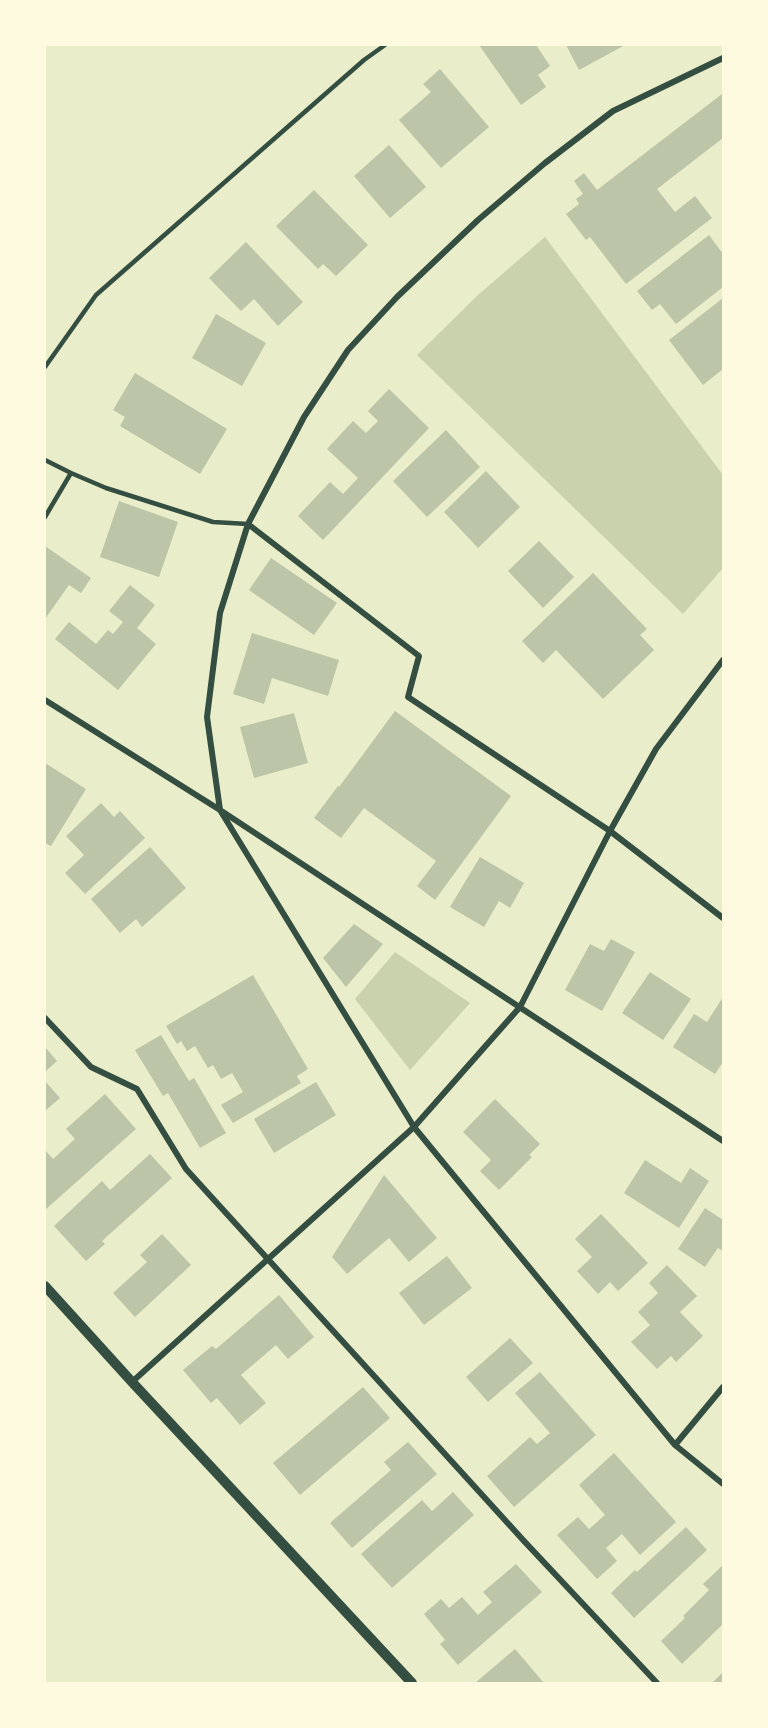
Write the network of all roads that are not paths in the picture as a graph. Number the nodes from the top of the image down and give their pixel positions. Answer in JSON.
{"nodes":[{"id":1,"x":385,"y":45,"type":"edge"},
{"id":2,"x":723,"y":58,"type":"edge"},
{"id":3,"x":45,"y":367,"type":"edge"},
{"id":4,"x":45,"y":460,"type":"edge"},
{"id":5,"x":71,"y":473,"type":"junction"},
{"id":6,"x":45,"y":517,"type":"edge"},
{"id":7,"x":248,"y":524,"type":"junction"},
{"id":8,"x":723,"y":660,"type":"edge"},
{"id":9,"x":45,"y":700,"type":"edge"},
{"id":10,"x":220,"y":810,"type":"junction"},
{"id":11,"x":610,"y":831,"type":"junction"},
{"id":12,"x":723,"y":918,"type":"edge"},
{"id":13,"x":520,"y":1007,"type":"junction"},
{"id":14,"x":45,"y":1018,"type":"edge"},
{"id":15,"x":414,"y":1127,"type":"junction"},
{"id":16,"x":723,"y":1141,"type":"edge"},
{"id":17,"x":268,"y":1260,"type":"junction"},
{"id":18,"x":45,"y":1286,"type":"edge"},
{"id":19,"x":132,"y":1382,"type":"junction"},
{"id":20,"x":723,"y":1387,"type":"edge"},
{"id":21,"x":675,"y":1445,"type":"junction"},
{"id":22,"x":723,"y":1484,"type":"edge"},
{"id":23,"x":412,"y":1683,"type":"edge"},
{"id":24,"x":657,"y":1683,"type":"edge"}],
"edges":[{"from":1,"to":3,"type":"lane"},
{"from":2,"to":7,"type":"street"},
{"from":4,"to":5,"type":"lane"},
{"from":5,"to":6,"type":"lane"},
{"from":5,"to":7,"type":"lane"},
{"from":7,"to":10,"type":"street"},
{"from":7,"to":11,"type":"street"},
{"from":8,"to":11,"type":"street"},
{"from":9,"to":10,"type":"street"},
{"from":10,"to":13,"type":"street"},
{"from":10,"to":15,"type":"street"},
{"from":11,"to":12,"type":"street"},
{"from":11,"to":13,"type":"street"},
{"from":13,"to":15,"type":"street"},
{"from":13,"to":16,"type":"street"},
{"from":14,"to":17,"type":"street"},
{"from":15,"to":17,"type":"street"},
{"from":15,"to":21,"type":"street"},
{"from":17,"to":19,"type":"street"},
{"from":17,"to":24,"type":"street"},
{"from":18,"to":19,"type":"street"},
{"from":19,"to":23,"type":"street"},
{"from":20,"to":21,"type":"street"},
{"from":21,"to":22,"type":"street"}]}
